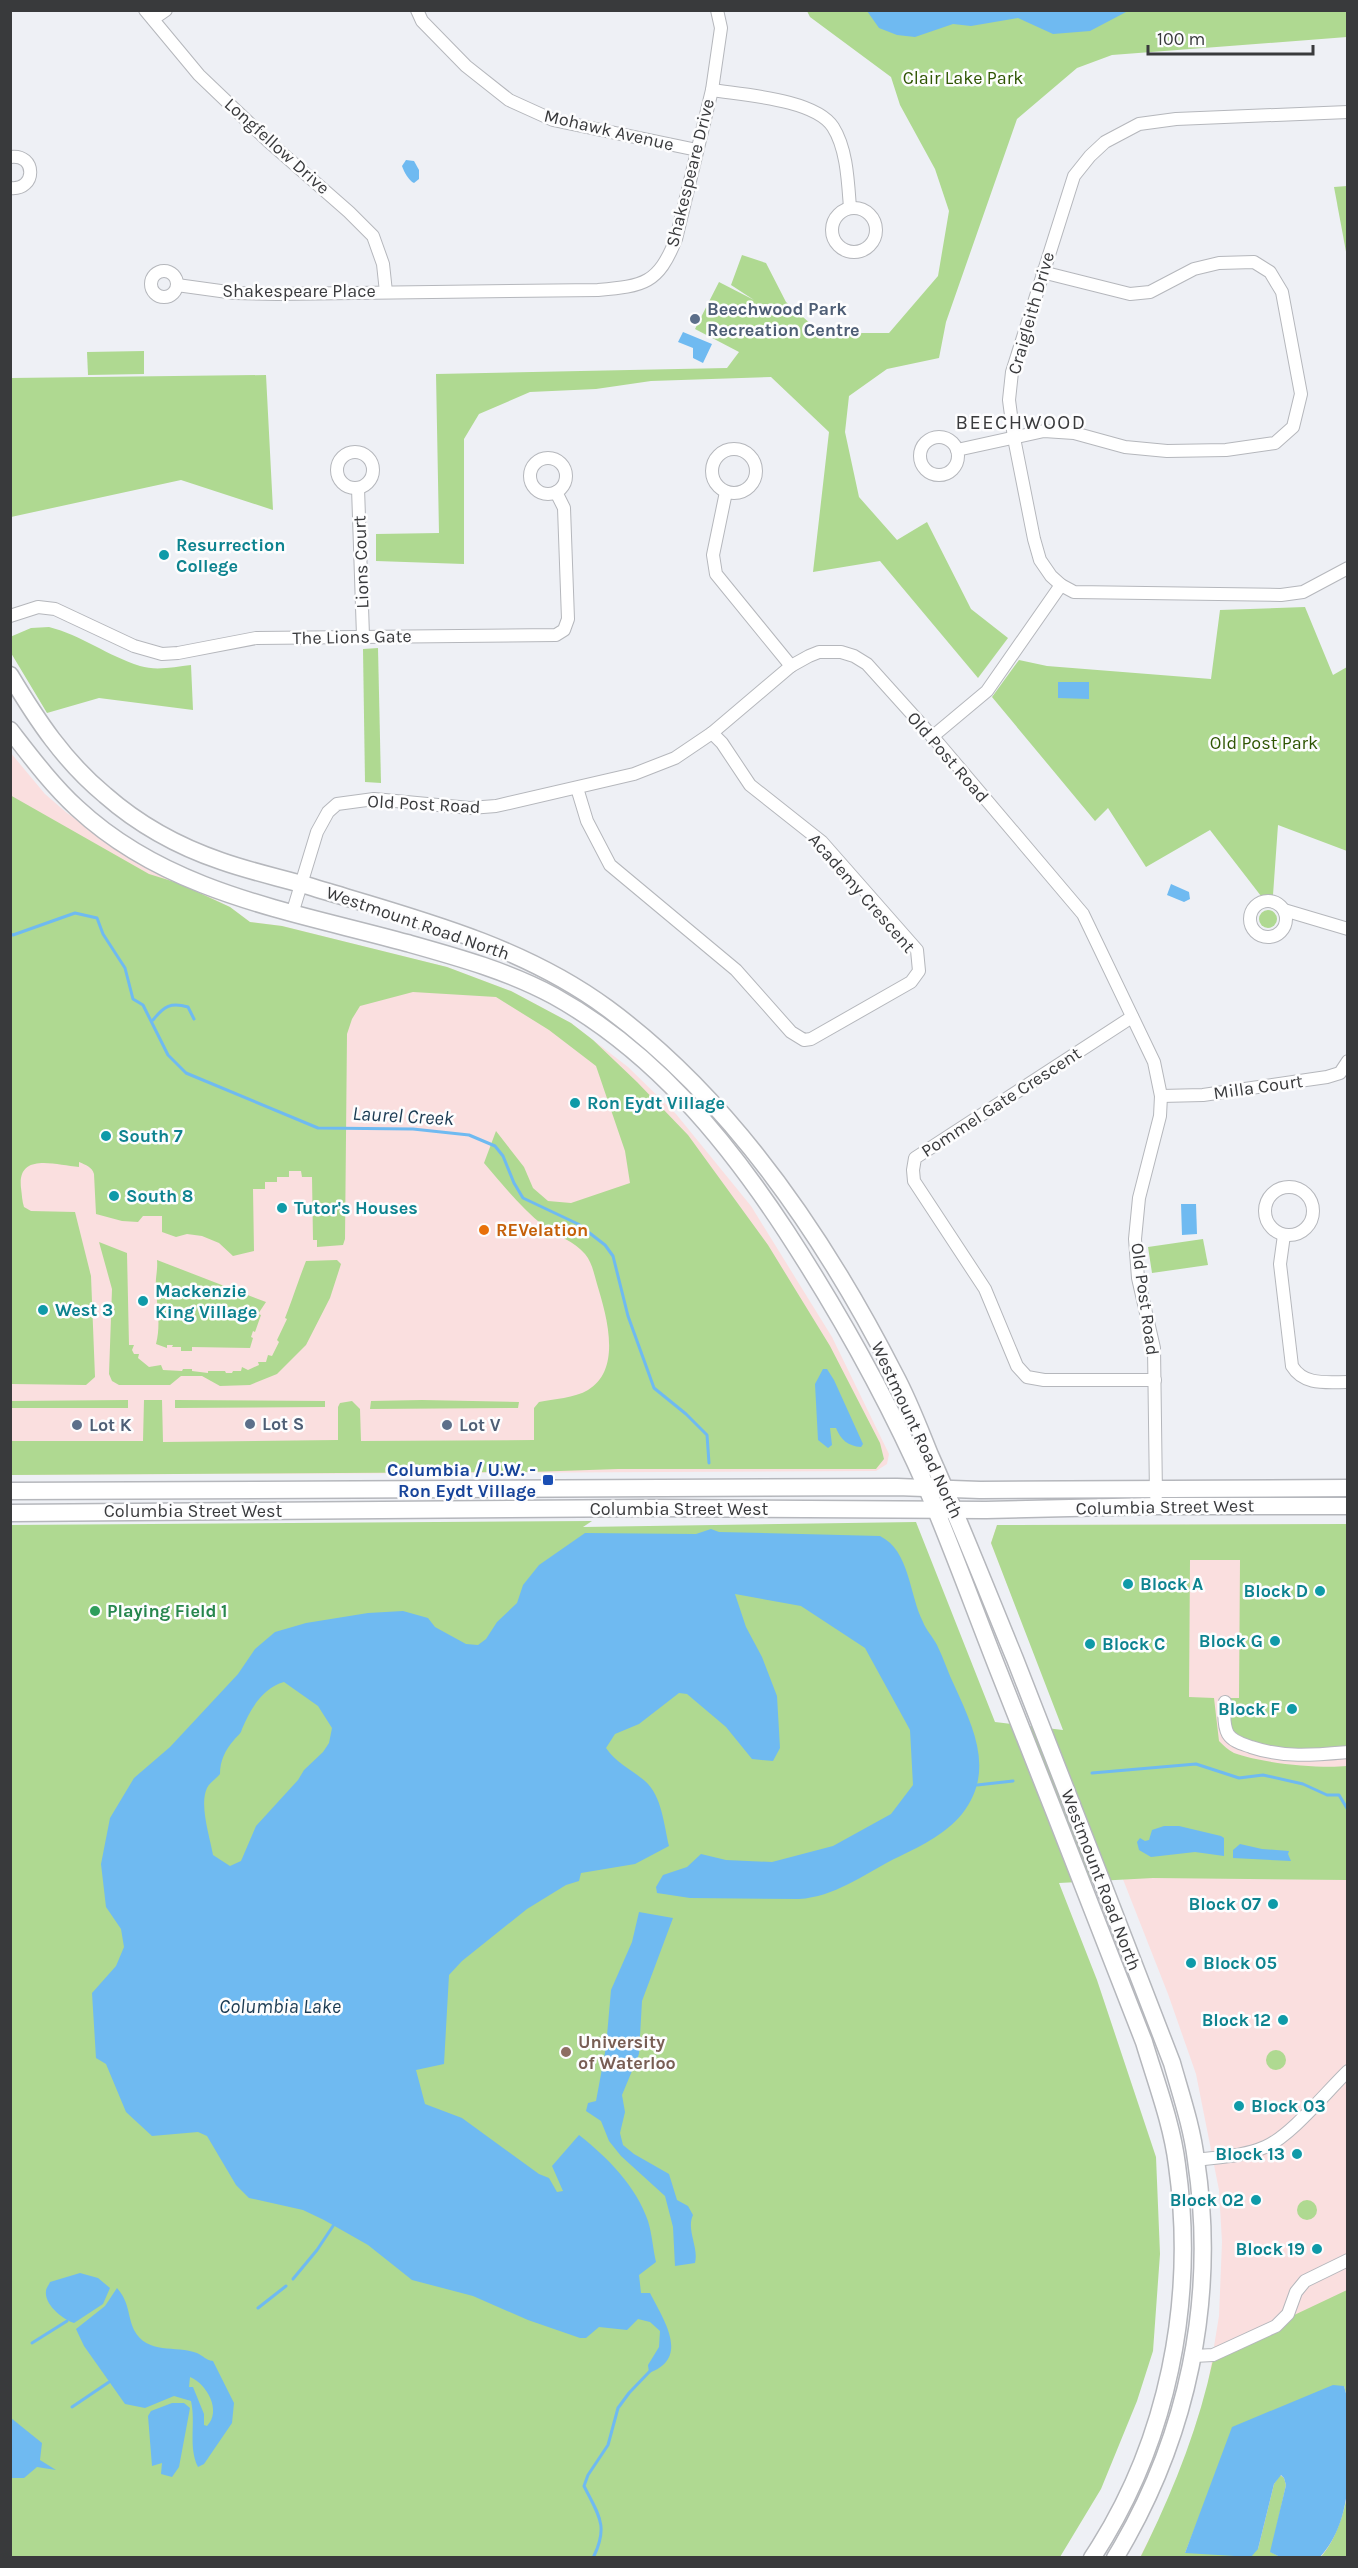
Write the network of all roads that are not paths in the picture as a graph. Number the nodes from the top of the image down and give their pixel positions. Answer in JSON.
{"nodes":[{"id":1,"x":166,"y":10,"type":"edge"},
{"id":2,"x":417,"y":10,"type":"edge"},
{"id":3,"x":717,"y":10,"type":"edge"},
{"id":4,"x":149,"y":15,"type":"edge"},
{"id":5,"x":712,"y":90,"type":"junction"},
{"id":6,"x":1347,"y":112,"type":"edge"},
{"id":7,"x":696,"y":150,"type":"junction"},
{"id":8,"x":10,"y":157,"type":"edge"},
{"id":9,"x":10,"y":188,"type":"edge"},
{"id":10,"x":850,"y":208,"type":"dead end"},
{"id":11,"x":1042,"y":272,"type":"junction"},
{"id":12,"x":177,"y":285,"type":"dead end"},
{"id":13,"x":386,"y":292,"type":"junction"},
{"id":14,"x":1014,"y":438,"type":"junction"},
{"id":15,"x":957,"y":450,"type":"dead end"},
{"id":16,"x":358,"y":488,"type":"dead end"},
{"id":17,"x":556,"y":492,"type":"dead end"},
{"id":18,"x":726,"y":492,"type":"dead end"},
{"id":19,"x":1347,"y":568,"type":"edge"},
{"id":20,"x":1061,"y":585,"type":"junction"},
{"id":21,"x":10,"y":616,"type":"edge"},
{"id":22,"x":363,"y":636,"type":"junction"},
{"id":23,"x":791,"y":666,"type":"junction"},
{"id":24,"x":10,"y":675,"type":"edge"},
{"id":25,"x":10,"y":730,"type":"edge"},
{"id":26,"x":712,"y":733,"type":"junction"},
{"id":27,"x":932,"y":737,"type":"junction"},
{"id":28,"x":577,"y":788,"type":"junction"},
{"id":29,"x":300,"y":884,"type":"junction"},
{"id":30,"x":1284,"y":910,"type":"dead end"},
{"id":31,"x":292,"y":914,"type":"junction"},
{"id":32,"x":1347,"y":929,"type":"edge"},
{"id":33,"x":1132,"y":1017,"type":"junction"},
{"id":34,"x":1347,"y":1061,"type":"edge"},
{"id":35,"x":1161,"y":1096,"type":"junction"},
{"id":36,"x":1284,"y":1235,"type":"dead end"},
{"id":37,"x":1155,"y":1380,"type":"junction"},
{"id":38,"x":1347,"y":1382,"type":"edge"},
{"id":39,"x":927,"y":1488,"type":"junction"},
{"id":40,"x":1156,"y":1488,"type":"junction"},
{"id":41,"x":1347,"y":1488,"type":"edge"},
{"id":42,"x":945,"y":1489,"type":"junction"},
{"id":43,"x":10,"y":1491,"type":"edge"},
{"id":44,"x":1156,"y":1506,"type":"junction"},
{"id":45,"x":1347,"y":1506,"type":"edge"},
{"id":46,"x":935,"y":1509,"type":"junction"},
{"id":47,"x":954,"y":1509,"type":"junction"},
{"id":48,"x":10,"y":1512,"type":"edge"},
{"id":49,"x":1225,"y":1702,"type":"dead end"},
{"id":50,"x":1347,"y":1752,"type":"edge"},
{"id":51,"x":1347,"y":2071,"type":"edge"},
{"id":52,"x":1196,"y":2160,"type":"junction"},
{"id":53,"x":1347,"y":2260,"type":"edge"},
{"id":54,"x":1194,"y":2356,"type":"junction"},
{"id":55,"x":1092,"y":2558,"type":"edge"},
{"id":56,"x":1115,"y":2558,"type":"edge"}],
"edges":[{"from":1,"to":4,"type":"street"},
{"from":2,"to":7,"type":"street","name":"Mohawk Avenue"},
{"from":3,"to":5,"type":"street","name":"Shakespeare Drive"},
{"from":4,"to":13,"type":"street","name":"Longfellow Drive"},
{"from":5,"to":7,"type":"street","name":"Shakespeare Drive"},
{"from":5,"to":10,"type":"street"},
{"from":6,"to":11,"type":"street","name":"Craigleith Drive"},
{"from":7,"to":13,"type":"street","name":"Shakespeare Drive"},
{"from":8,"to":9,"type":"street"},
{"from":11,"to":14,"type":"street","name":"Craigleith Drive"},
{"from":11,"to":14,"type":"street"},
{"from":12,"to":13,"type":"street","name":"Shakespeare Place"},
{"from":14,"to":15,"type":"street"},
{"from":14,"to":20,"type":"street","name":"Craigleith Drive"},
{"from":16,"to":22,"type":"street","name":"Lions Court"},
{"from":17,"to":22,"type":"street","name":"The Lions Gate"},
{"from":18,"to":23,"type":"street"},
{"from":19,"to":20,"type":"street"},
{"from":20,"to":27,"type":"street"},
{"from":21,"to":22,"type":"street","name":"The Lions Gate"},
{"from":23,"to":26,"type":"street","name":"Old Post Road"},
{"from":23,"to":27,"type":"street","name":"Old Post Road"},
{"from":24,"to":29,"type":"main road","name":"Westmount Road North"},
{"from":25,"to":31,"type":"main road","name":"Westmount Road North"},
{"from":26,"to":28,"type":"street","name":"Old Post Road"},
{"from":26,"to":28,"type":"street","name":"Academy Crescent"},
{"from":27,"to":33,"type":"street","name":"Old Post Road"},
{"from":28,"to":29,"type":"street","name":"Old Post Road"},
{"from":29,"to":31,"type":"street","name":"Old Post Road"},
{"from":29,"to":42,"type":"main road","name":"Westmount Road North"},
{"from":30,"to":32,"type":"street"},
{"from":31,"to":39,"type":"main road","name":"Westmount Road North"},
{"from":33,"to":35,"type":"street","name":"Old Post Road"},
{"from":33,"to":37,"type":"street","name":"Pommel Gate Crescent"},
{"from":34,"to":35,"type":"street","name":"Milla Court"},
{"from":35,"to":37,"type":"street","name":"Old Post Road"},
{"from":36,"to":38,"type":"street"},
{"from":37,"to":40,"type":"street","name":"Old Post Road"},
{"from":39,"to":42,"type":"main road","name":"Columbia Street West"},
{"from":39,"to":43,"type":"main road","name":"Columbia Street West"},
{"from":39,"to":46,"type":"main road","name":"Westmount Road North"},
{"from":40,"to":41,"type":"main road","name":"Columbia Street West"},
{"from":40,"to":42,"type":"main road","name":"Columbia Street West"},
{"from":40,"to":44,"type":"street","name":"Old Post Road"},
{"from":42,"to":47,"type":"main road","name":"Westmount Road North"},
{"from":44,"to":45,"type":"main road","name":"Columbia Street West"},
{"from":44,"to":47,"type":"main road","name":"Columbia Street West"},
{"from":46,"to":47,"type":"main road","name":"Columbia Street West"},
{"from":46,"to":48,"type":"main road","name":"Columbia Street West"},
{"from":46,"to":55,"type":"main road","name":"Westmount Road North"},
{"from":47,"to":52,"type":"main road","name":"Westmount Road North"},
{"from":49,"to":50,"type":"street"},
{"from":51,"to":52,"type":"street"},
{"from":52,"to":54,"type":"main road","name":"Westmount Road North"},
{"from":53,"to":54,"type":"street"},
{"from":54,"to":56,"type":"main road","name":"Westmount Road North"}]}
